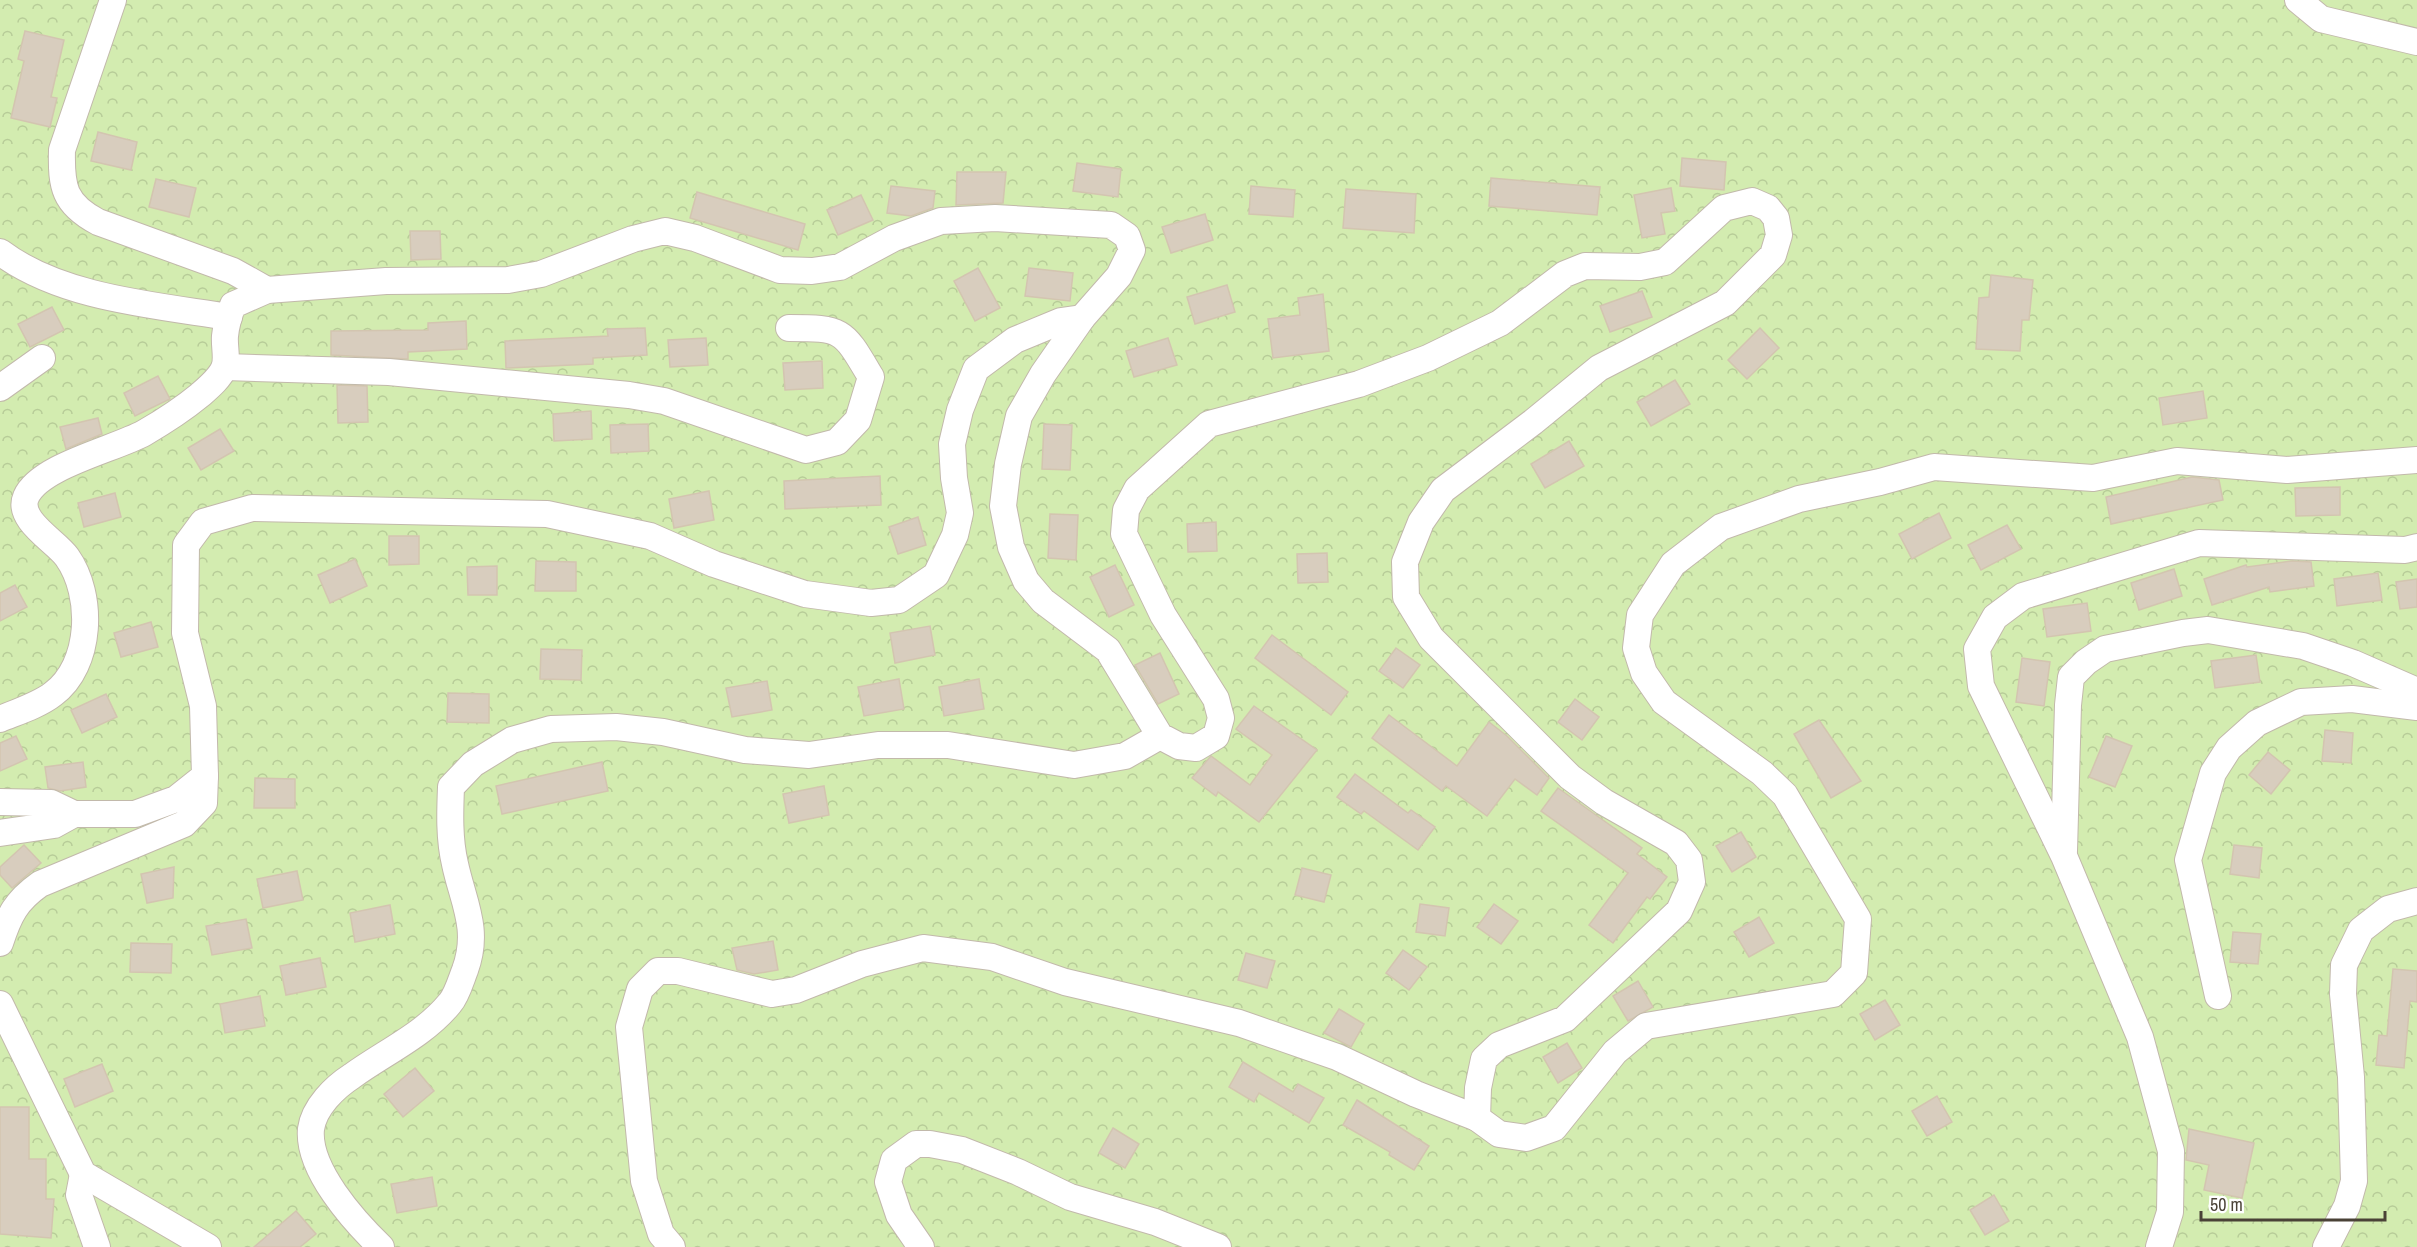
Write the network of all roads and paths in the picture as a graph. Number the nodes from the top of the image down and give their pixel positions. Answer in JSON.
{"nodes":[{"id":1,"x":113,"y":0,"type":"edge"},
{"id":2,"x":2298,"y":0,"type":"edge"},
{"id":3,"x":2417,"y":42,"type":"edge"},
{"id":4,"x":0,"y":252,"type":"edge"},
{"id":5,"x":267,"y":290,"type":"junction"},
{"id":6,"x":229,"y":317,"type":"junction"},
{"id":7,"x":1082,"y":318,"type":"junction"},
{"id":8,"x":789,"y":328,"type":"dead end"},
{"id":9,"x":42,"y":358,"type":"dead end"},
{"id":10,"x":225,"y":367,"type":"junction"},
{"id":11,"x":0,"y":388,"type":"edge"},
{"id":12,"x":2417,"y":460,"type":"edge"},
{"id":13,"x":2417,"y":547,"type":"edge"},
{"id":14,"x":2417,"y":692,"type":"edge"},
{"id":15,"x":2417,"y":707,"type":"edge"},
{"id":16,"x":0,"y":719,"type":"edge"},
{"id":17,"x":1160,"y":736,"type":"junction"},
{"id":18,"x":205,"y":776,"type":"junction"},
{"id":19,"x":0,"y":802,"type":"edge"},
{"id":20,"x":74,"y":814,"type":"junction"},
{"id":21,"x":0,"y":833,"type":"edge"},
{"id":22,"x":2064,"y":856,"type":"junction"},
{"id":23,"x":2417,"y":901,"type":"edge"},
{"id":24,"x":0,"y":943,"type":"edge"},
{"id":25,"x":2217,"y":996,"type":"dead end"},
{"id":26,"x":0,"y":1004,"type":"edge"},
{"id":27,"x":1477,"y":1118,"type":"junction"},
{"id":28,"x":83,"y":1174,"type":"junction"},
{"id":29,"x":97,"y":1247,"type":"edge"},
{"id":30,"x":207,"y":1247,"type":"edge"},
{"id":31,"x":381,"y":1247,"type":"edge"},
{"id":32,"x":672,"y":1247,"type":"edge"},
{"id":33,"x":921,"y":1247,"type":"edge"},
{"id":34,"x":1218,"y":1247,"type":"edge"},
{"id":35,"x":2160,"y":1247,"type":"edge"},
{"id":36,"x":2326,"y":1247,"type":"edge"}],
"edges":[{"from":1,"to":5,"type":"street"},
{"from":2,"to":3,"type":"street"},
{"from":4,"to":6,"type":"street"},
{"from":5,"to":6,"type":"street"},
{"from":5,"to":7,"type":"street"},
{"from":6,"to":10,"type":"street"},
{"from":7,"to":17,"type":"street"},
{"from":7,"to":18,"type":"street"},
{"from":8,"to":10,"type":"street"},
{"from":9,"to":11,"type":"street"},
{"from":10,"to":16,"type":"street"},
{"from":12,"to":27,"type":"street"},
{"from":13,"to":22,"type":"street"},
{"from":14,"to":22,"type":"street"},
{"from":15,"to":25,"type":"street"},
{"from":17,"to":27,"type":"street"},
{"from":17,"to":31,"type":"street"},
{"from":18,"to":20,"type":"street"},
{"from":18,"to":24,"type":"street"},
{"from":19,"to":20,"type":"street"},
{"from":20,"to":21,"type":"street"},
{"from":22,"to":35,"type":"street"},
{"from":23,"to":36,"type":"street"},
{"from":26,"to":28,"type":"street"},
{"from":27,"to":32,"type":"street"},
{"from":28,"to":29,"type":"street"},
{"from":28,"to":30,"type":"street"},
{"from":33,"to":34,"type":"street"}]}
